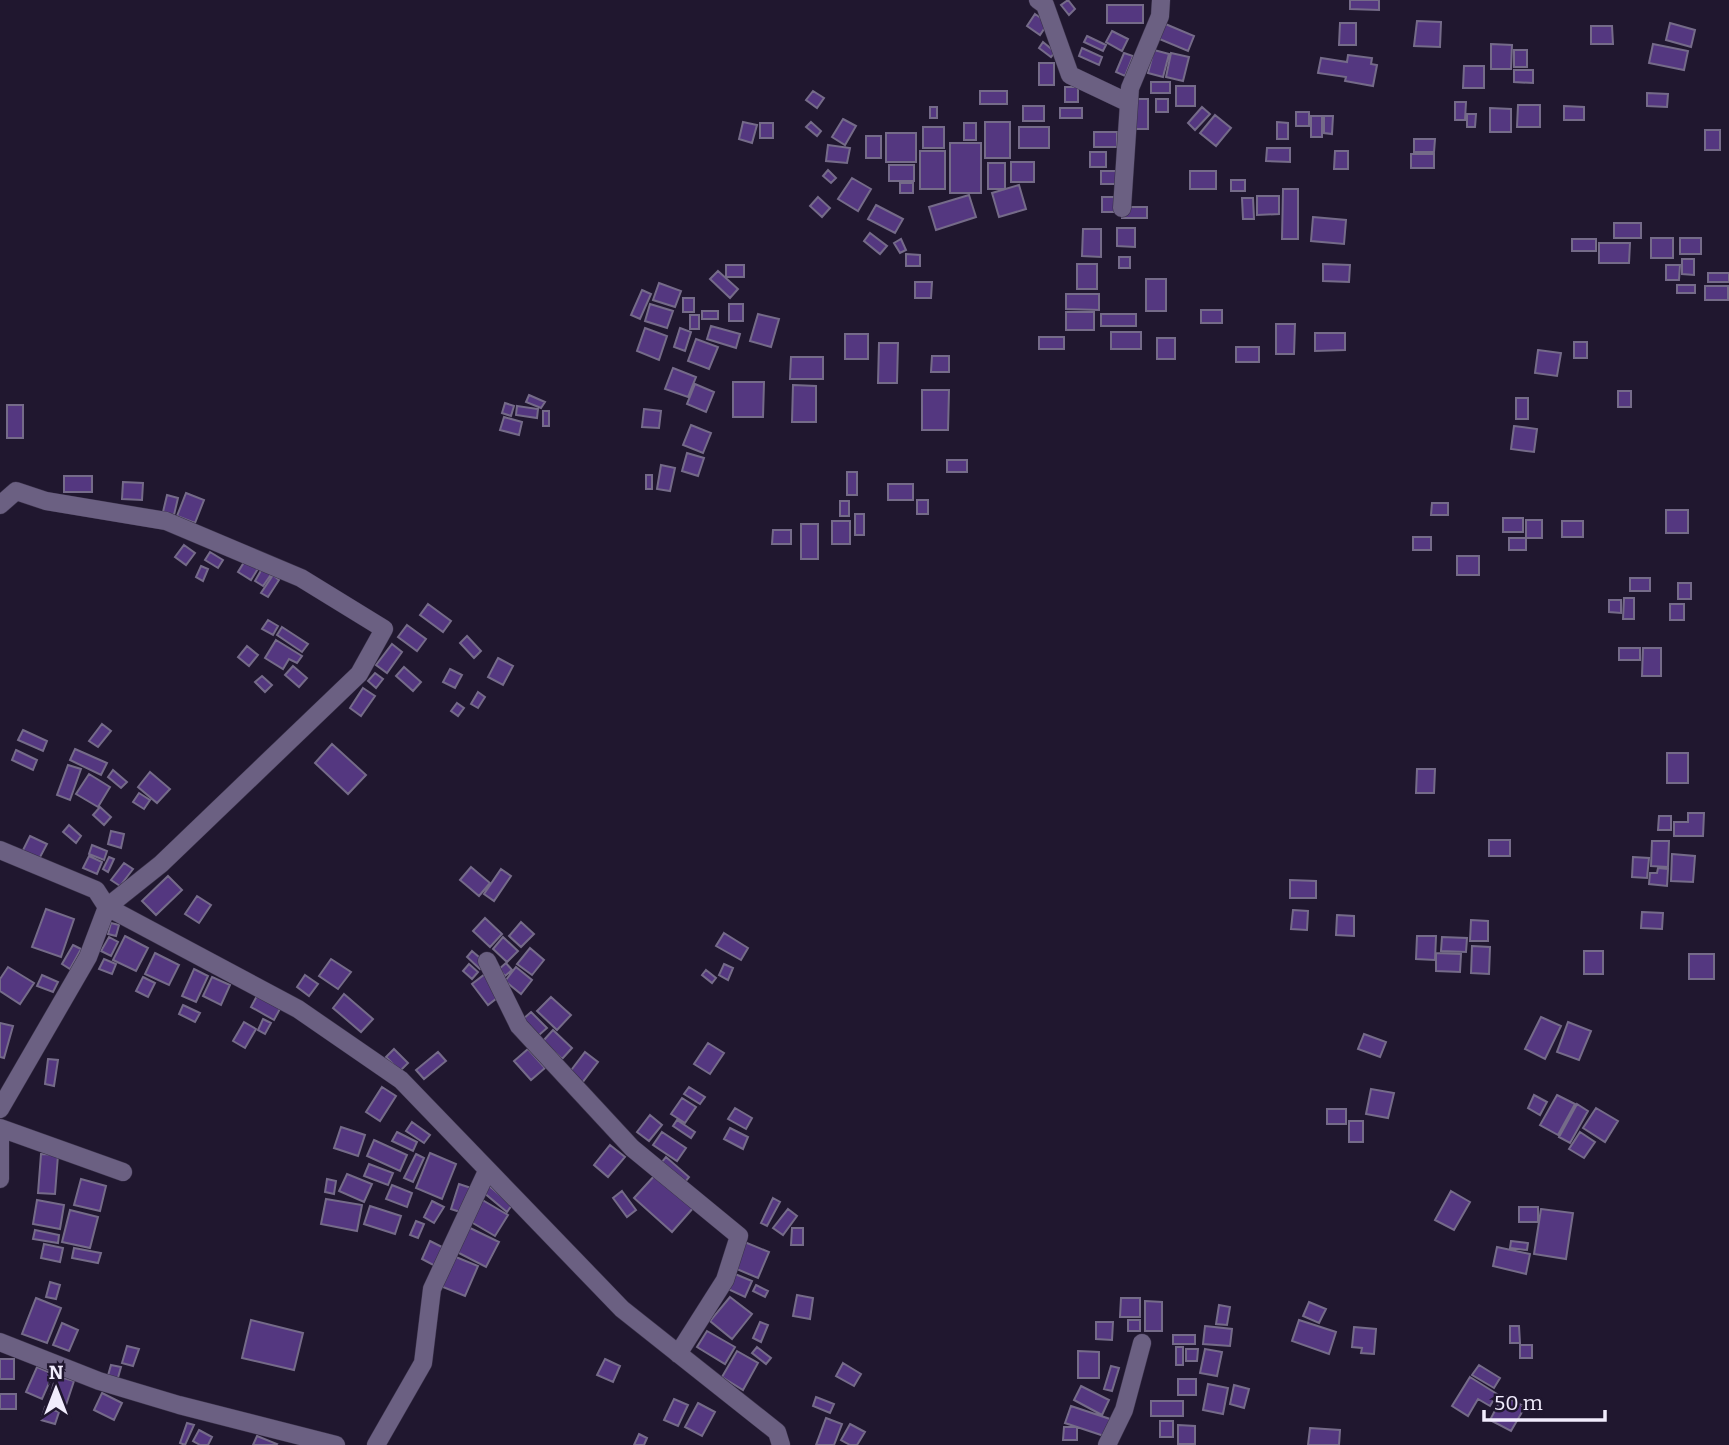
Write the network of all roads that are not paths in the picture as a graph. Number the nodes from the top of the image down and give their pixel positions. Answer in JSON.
{"nodes":[{"id":1,"x":1038,"y":0,"type":"edge"},
{"id":2,"x":1161,"y":0,"type":"edge"},
{"id":3,"x":1129,"y":103,"type":"junction"},
{"id":4,"x":1122,"y":208,"type":"dead end"},
{"id":5,"x":0,"y":505,"type":"edge"},
{"id":6,"x":0,"y":850,"type":"edge"},
{"id":7,"x":107,"y":907,"type":"junction"},
{"id":8,"x":487,"y":961,"type":"dead end"},
{"id":9,"x":0,"y":1109,"type":"edge"},
{"id":10,"x":0,"y":1128,"type":"edge"},
{"id":11,"x":0,"y":1133,"type":"edge"},
{"id":12,"x":486,"y":1171,"type":"junction"},
{"id":13,"x":123,"y":1172,"type":"dead end"},
{"id":14,"x":0,"y":1179,"type":"edge"},
{"id":15,"x":0,"y":1342,"type":"edge"},
{"id":16,"x":1142,"y":1343,"type":"dead end"},
{"id":17,"x":678,"y":1354,"type":"junction"},
{"id":18,"x":336,"y":1445,"type":"edge"},
{"id":19,"x":376,"y":1445,"type":"edge"},
{"id":20,"x":782,"y":1445,"type":"edge"},
{"id":21,"x":1107,"y":1445,"type":"edge"}],
"edges":[{"from":1,"to":3,"type":"street"},
{"from":2,"to":3,"type":"street"},
{"from":3,"to":4,"type":"street"},
{"from":5,"to":7,"type":"street"},
{"from":6,"to":7,"type":"street"},
{"from":7,"to":9,"type":"street"},
{"from":7,"to":12,"type":"street"},
{"from":8,"to":17,"type":"street"},
{"from":10,"to":13,"type":"street"},
{"from":11,"to":14,"type":"street"},
{"from":12,"to":17,"type":"street"},
{"from":12,"to":19,"type":"street"},
{"from":15,"to":18,"type":"street"},
{"from":16,"to":21,"type":"street"},
{"from":17,"to":20,"type":"street"}]}
